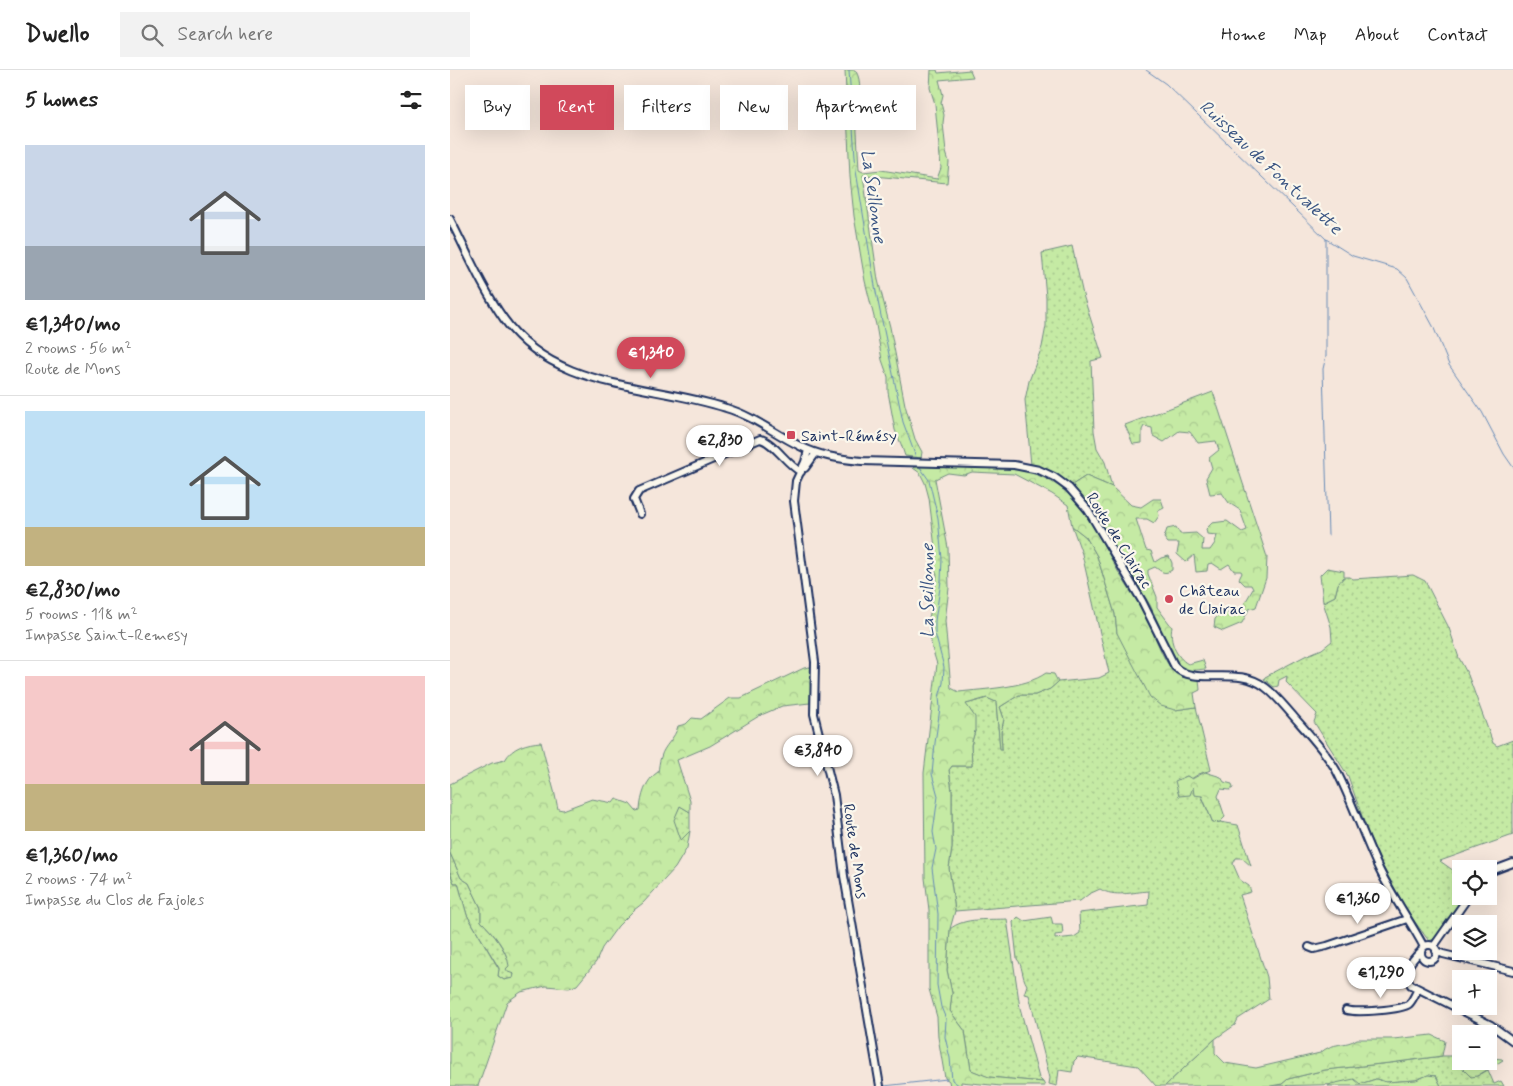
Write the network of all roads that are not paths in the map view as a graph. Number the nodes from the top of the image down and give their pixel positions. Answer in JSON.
{"nodes":[{"id":1,"x":450,"y":219,"type":"edge"},
{"id":2,"x":808,"y":450,"type":"junction"},
{"id":3,"x":816,"y":453,"type":"junction"},
{"id":4,"x":801,"y":472,"type":"junction"},
{"id":5,"x":640,"y":514,"type":"dead end"},
{"id":6,"x":1513,"y":863,"type":"edge"},
{"id":7,"x":1497,"y":869,"type":"edge"},
{"id":8,"x":1464,"y":905,"type":"edge"},
{"id":9,"x":1407,"y":919,"type":"junction"},
{"id":10,"x":1309,"y":947,"type":"dead end"},
{"id":11,"x":1423,"y":949,"type":"junction"},
{"id":12,"x":1437,"y":952,"type":"junction"},
{"id":13,"x":1424,"y":958,"type":"junction"},
{"id":14,"x":1409,"y":964,"type":"junction"},
{"id":15,"x":1513,"y":971,"type":"edge"},
{"id":16,"x":1418,"y":989,"type":"junction"},
{"id":17,"x":1346,"y":1010,"type":"dead end"},
{"id":18,"x":1513,"y":1041,"type":"edge"},
{"id":19,"x":880,"y":1086,"type":"edge"}],
"edges":[{"from":1,"to":2,"type":"street"},
{"from":2,"to":3,"type":"street"},
{"from":2,"to":4,"type":"street","name":"Route de Mons"},
{"from":3,"to":4,"type":"street","name":"Route de Mons"},
{"from":3,"to":9,"type":"street","name":"Route de Clairac"},
{"from":4,"to":5,"type":"street"},
{"from":4,"to":19,"type":"street","name":"Route de Mons"},
{"from":6,"to":7,"type":"street"},
{"from":8,"to":12,"type":"street"},
{"from":9,"to":10,"type":"street"},
{"from":9,"to":11,"type":"street","name":"Route de Clairac"},
{"from":11,"to":12,"type":"street"},
{"from":11,"to":13,"type":"street","name":"Route de Clairac"},
{"from":11,"to":14,"type":"street"},
{"from":12,"to":13,"type":"street"},
{"from":12,"to":15,"type":"street"},
{"from":13,"to":14,"type":"street"},
{"from":14,"to":16,"type":"street"},
{"from":16,"to":17,"type":"street"},
{"from":16,"to":18,"type":"street"}]}
